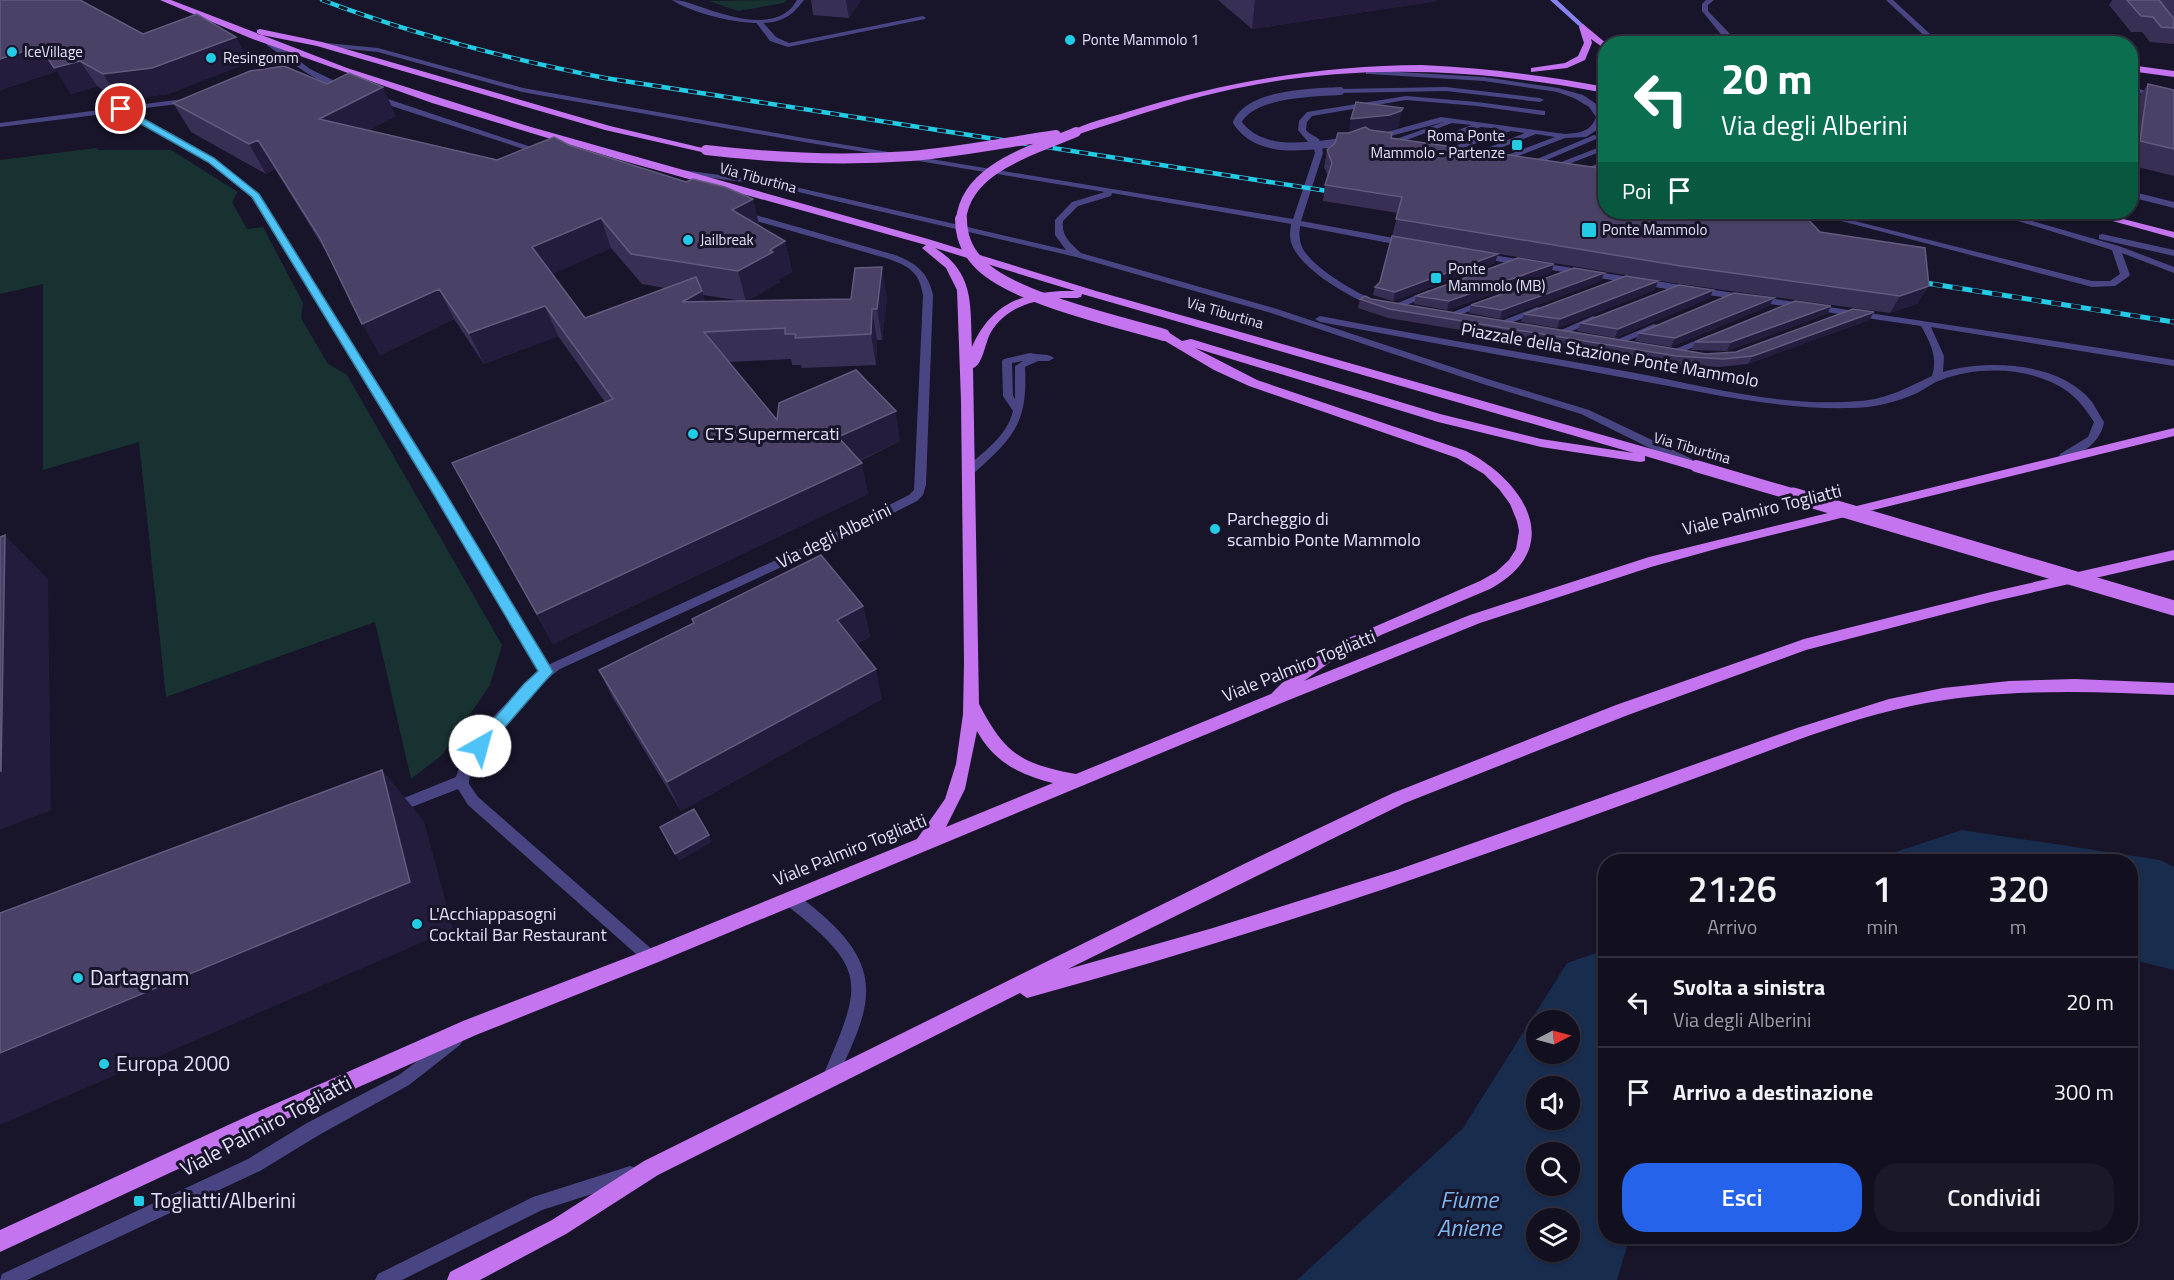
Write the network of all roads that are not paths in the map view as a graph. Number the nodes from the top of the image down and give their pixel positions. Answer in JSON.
{"nodes":[{"id":1,"x":164,"y":0,"type":"edge"},
{"id":2,"x":675,"y":0,"type":"edge"},
{"id":3,"x":801,"y":0,"type":"edge"},
{"id":4,"x":1553,"y":0,"type":"edge"},
{"id":5,"x":1711,"y":0,"type":"edge"},
{"id":6,"x":1889,"y":0,"type":"edge"},
{"id":7,"x":694,"y":3,"type":"edge"},
{"id":8,"x":922,"y":18,"type":"dead end"},
{"id":9,"x":759,"y":21,"type":"junction"},
{"id":10,"x":1583,"y":27,"type":"junction"},
{"id":11,"x":234,"y":28,"type":"junction"},
{"id":12,"x":1727,"y":36,"type":"dead end"},
{"id":13,"x":1929,"y":36,"type":"edge"},
{"id":14,"x":1598,"y":40,"type":"edge"},
{"id":15,"x":270,"y":43,"type":"junction"},
{"id":16,"x":319,"y":44,"type":"junction"},
{"id":17,"x":2138,"y":59,"type":"edge"},
{"id":18,"x":2174,"y":64,"type":"edge"},
{"id":19,"x":2138,"y":69,"type":"edge"},
{"id":20,"x":1346,"y":71,"type":"junction"},
{"id":21,"x":1503,"y":71,"type":"junction"},
{"id":22,"x":2174,"y":74,"type":"edge"},
{"id":23,"x":329,"y":83,"type":"junction"},
{"id":24,"x":315,"y":85,"type":"edge"},
{"id":25,"x":1598,"y":89,"type":"edge"},
{"id":26,"x":350,"y":90,"type":"edge"},
{"id":27,"x":2138,"y":91,"type":"edge"},
{"id":28,"x":371,"y":96,"type":"edge"},
{"id":29,"x":201,"y":99,"type":"edge"},
{"id":30,"x":1540,"y":100,"type":"dead end"},
{"id":31,"x":2174,"y":102,"type":"edge"},
{"id":32,"x":1598,"y":107,"type":"edge"},
{"id":33,"x":121,"y":109,"type":"junction"},
{"id":34,"x":1325,"y":110,"type":"junction"},
{"id":35,"x":1542,"y":113,"type":"dead end"},
{"id":36,"x":1366,"y":116,"type":"edge"},
{"id":37,"x":1458,"y":120,"type":"junction"},
{"id":38,"x":1598,"y":122,"type":"edge"},
{"id":39,"x":0,"y":124,"type":"edge"},
{"id":40,"x":1484,"y":124,"type":"junction"},
{"id":41,"x":1511,"y":128,"type":"junction"},
{"id":42,"x":1076,"y":132,"type":"junction"},
{"id":43,"x":1536,"y":132,"type":"junction"},
{"id":44,"x":1565,"y":136,"type":"junction"},
{"id":45,"x":1598,"y":136,"type":"edge"},
{"id":46,"x":1309,"y":138,"type":"junction"},
{"id":47,"x":1357,"y":141,"type":"edge"},
{"id":48,"x":1345,"y":145,"type":"edge"},
{"id":49,"x":1386,"y":146,"type":"junction"},
{"id":50,"x":1416,"y":149,"type":"junction"},
{"id":51,"x":1598,"y":150,"type":"edge"},
{"id":52,"x":1442,"y":153,"type":"junction"},
{"id":53,"x":549,"y":154,"type":"edge"},
{"id":54,"x":1468,"y":157,"type":"junction"},
{"id":55,"x":1499,"y":161,"type":"junction"},
{"id":56,"x":1526,"y":165,"type":"junction"},
{"id":57,"x":1598,"y":165,"type":"edge"},
{"id":58,"x":1549,"y":168,"type":"junction"},
{"id":59,"x":666,"y":170,"type":"junction"},
{"id":60,"x":1579,"y":172,"type":"junction"},
{"id":61,"x":1596,"y":175,"type":"edge"},
{"id":62,"x":1119,"y":192,"type":"junction"},
{"id":63,"x":2138,"y":196,"type":"edge"},
{"id":64,"x":2174,"y":205,"type":"edge"},
{"id":65,"x":737,"y":213,"type":"edge"},
{"id":66,"x":1838,"y":219,"type":"edge"},
{"id":67,"x":2017,"y":219,"type":"edge"},
{"id":68,"x":2019,"y":219,"type":"edge"},
{"id":69,"x":2113,"y":219,"type":"edge"},
{"id":70,"x":1296,"y":223,"type":"junction"},
{"id":71,"x":904,"y":235,"type":"junction"},
{"id":72,"x":2174,"y":235,"type":"edge"},
{"id":73,"x":1420,"y":245,"type":"edge"},
{"id":74,"x":2116,"y":248,"type":"junction"},
{"id":75,"x":2174,"y":253,"type":"edge"},
{"id":76,"x":1078,"y":255,"type":"junction"},
{"id":77,"x":1474,"y":255,"type":"edge"},
{"id":78,"x":1515,"y":262,"type":"junction"},
{"id":79,"x":1497,"y":268,"type":"edge"},
{"id":80,"x":2174,"y":270,"type":"edge"},
{"id":81,"x":1570,"y":271,"type":"junction"},
{"id":82,"x":1553,"y":277,"type":"edge"},
{"id":83,"x":1621,"y":280,"type":"junction"},
{"id":84,"x":1604,"y":285,"type":"edge"},
{"id":85,"x":1673,"y":288,"type":"junction"},
{"id":86,"x":1436,"y":290,"type":"edge"},
{"id":87,"x":1658,"y":294,"type":"edge"},
{"id":88,"x":1729,"y":296,"type":"junction"},
{"id":89,"x":1113,"y":299,"type":"junction"},
{"id":90,"x":1491,"y":300,"type":"edge"},
{"id":91,"x":1714,"y":302,"type":"edge"},
{"id":92,"x":1790,"y":304,"type":"junction"},
{"id":93,"x":1548,"y":306,"type":"edge"},
{"id":94,"x":1393,"y":307,"type":"junction"},
{"id":95,"x":1415,"y":310,"type":"edge"},
{"id":96,"x":1274,"y":311,"type":"junction"},
{"id":97,"x":1773,"y":311,"type":"edge"},
{"id":98,"x":1849,"y":312,"type":"junction"},
{"id":99,"x":1437,"y":314,"type":"edge"},
{"id":100,"x":1608,"y":314,"type":"edge"},
{"id":101,"x":1448,"y":316,"type":"junction"},
{"id":102,"x":1468,"y":319,"type":"edge"},
{"id":103,"x":1829,"y":320,"type":"edge"},
{"id":104,"x":1663,"y":323,"type":"edge"},
{"id":105,"x":1924,"y":323,"type":"junction"},
{"id":106,"x":1522,"y":328,"type":"edge"},
{"id":107,"x":1546,"y":332,"type":"edge"},
{"id":108,"x":1557,"y":334,"type":"junction"},
{"id":109,"x":1164,"y":335,"type":"junction"},
{"id":110,"x":1718,"y":335,"type":"edge"},
{"id":111,"x":1580,"y":338,"type":"edge"},
{"id":112,"x":1602,"y":341,"type":"edge"},
{"id":113,"x":1614,"y":343,"type":"junction"},
{"id":114,"x":1636,"y":347,"type":"edge"},
{"id":115,"x":1659,"y":351,"type":"edge"},
{"id":116,"x":1671,"y":353,"type":"junction"},
{"id":117,"x":1690,"y":356,"type":"edge"},
{"id":118,"x":1048,"y":358,"type":"dead end"},
{"id":119,"x":2174,"y":363,"type":"edge"},
{"id":120,"x":1937,"y":377,"type":"junction"},
{"id":121,"x":969,"y":382,"type":"junction"},
{"id":122,"x":2174,"y":432,"type":"edge"},
{"id":123,"x":2064,"y":457,"type":"junction"},
{"id":124,"x":1696,"y":466,"type":"junction"},
{"id":125,"x":970,"y":470,"type":"junction"},
{"id":126,"x":2174,"y":555,"type":"edge"},
{"id":127,"x":2174,"y":608,"type":"edge"},
{"id":128,"x":546,"y":672,"type":"junction"},
{"id":129,"x":2174,"y":689,"type":"edge"},
{"id":130,"x":1273,"y":700,"type":"junction"},
{"id":131,"x":971,"y":704,"type":"junction"},
{"id":132,"x":462,"y":781,"type":"junction"},
{"id":133,"x":1077,"y":781,"type":"junction"},
{"id":134,"x":376,"y":815,"type":"edge"},
{"id":135,"x":923,"y":845,"type":"junction"},
{"id":136,"x":790,"y":899,"type":"junction"},
{"id":137,"x":650,"y":957,"type":"junction"},
{"id":138,"x":998,"y":996,"type":"junction"},
{"id":139,"x":470,"y":1028,"type":"junction"},
{"id":140,"x":830,"y":1078,"type":"junction"},
{"id":141,"x":651,"y":1168,"type":"junction"},
{"id":142,"x":0,"y":1241,"type":"edge"},
{"id":143,"x":8,"y":1280,"type":"edge"},
{"id":144,"x":384,"y":1280,"type":"edge"},
{"id":145,"x":458,"y":1280,"type":"edge"}],
"edges":[{"from":1,"to":11,"type":"main road","name":"Via Tiburtina"},
{"from":2,"to":7,"type":"street"},
{"from":3,"to":9,"type":"street"},
{"from":4,"to":10,"type":"street"},
{"from":5,"to":12,"type":"street"},
{"from":6,"to":13,"type":"street"},
{"from":7,"to":9,"type":"street"},
{"from":8,"to":9,"type":"street"},
{"from":10,"to":14,"type":"main road"},
{"from":10,"to":21,"type":"main road"},
{"from":11,"to":15,"type":"main road","name":"Via Tiburtina"},
{"from":11,"to":16,"type":"main road","name":"Via Tiburtina"},
{"from":15,"to":23,"type":"street","name":"Via Tiburtina"},
{"from":15,"to":59,"type":"main road","name":"Via Tiburtina"},
{"from":16,"to":42,"type":"main road","name":"Via Tiburtina","bridge":true},
{"from":16,"to":62,"type":"street"},
{"from":17,"to":18,"type":"main road"},
{"from":19,"to":22,"type":"main road"},
{"from":20,"to":21,"type":"main road","name":"Via Tiburtina"},
{"from":20,"to":32,"type":"street"},
{"from":20,"to":42,"type":"main road","name":"Via Tiburtina"},
{"from":21,"to":25,"type":"main road","name":"Via Tiburtina"},
{"from":23,"to":24,"type":"street"},
{"from":23,"to":26,"type":"street","name":"Via Tiburtina"},
{"from":27,"to":31,"type":"street"},
{"from":28,"to":53,"type":"street"},
{"from":29,"to":33,"type":"street"},
{"from":30,"to":47,"type":"street","bridge":true},
{"from":33,"to":39,"type":"street"},
{"from":33,"to":128,"type":"street"},
{"from":34,"to":35,"type":"street"},
{"from":34,"to":36,"type":"street"},
{"from":34,"to":46,"type":"street"},
{"from":37,"to":40,"type":"street"},
{"from":37,"to":49,"type":"street"},
{"from":37,"to":49,"type":"street"},
{"from":38,"to":44,"type":"street"},
{"from":40,"to":41,"type":"street"},
{"from":40,"to":50,"type":"street"},
{"from":41,"to":43,"type":"street"},
{"from":41,"to":52,"type":"street"},
{"from":42,"to":109,"type":"main road","bridge":true},
{"from":43,"to":44,"type":"street"},
{"from":43,"to":54,"type":"street"},
{"from":44,"to":55,"type":"street"},
{"from":45,"to":56,"type":"street"},
{"from":46,"to":48,"type":"street"},
{"from":46,"to":70,"type":"street"},
{"from":49,"to":50,"type":"street"},
{"from":50,"to":52,"type":"street"},
{"from":51,"to":58,"type":"street"},
{"from":52,"to":54,"type":"street"},
{"from":54,"to":55,"type":"street"},
{"from":55,"to":56,"type":"street"},
{"from":56,"to":58,"type":"street"},
{"from":57,"to":60,"type":"street"},
{"from":58,"to":60,"type":"street"},
{"from":59,"to":71,"type":"main road","name":"Via Tiburtina"},
{"from":59,"to":76,"type":"street"},
{"from":60,"to":61,"type":"street"},
{"from":62,"to":70,"type":"street"},
{"from":62,"to":76,"type":"street"},
{"from":63,"to":64,"type":"street"},
{"from":65,"to":128,"type":"street","name":"Via degli Alberini"},
{"from":66,"to":74,"type":"street"},
{"from":67,"to":74,"type":"street"},
{"from":68,"to":75,"type":"street"},
{"from":69,"to":72,"type":"main road"},
{"from":70,"to":73,"type":"street"},
{"from":70,"to":94,"type":"street"},
{"from":71,"to":89,"type":"main road","name":"Via Tiburtina"},
{"from":71,"to":121,"type":"main road"},
{"from":74,"to":80,"type":"street"},
{"from":76,"to":96,"type":"street"},
{"from":77,"to":78,"type":"street"},
{"from":78,"to":79,"type":"street"},
{"from":78,"to":81,"type":"street"},
{"from":81,"to":82,"type":"street"},
{"from":81,"to":83,"type":"street"},
{"from":83,"to":84,"type":"street"},
{"from":83,"to":85,"type":"street"},
{"from":85,"to":87,"type":"street"},
{"from":85,"to":88,"type":"street"},
{"from":86,"to":94,"type":"street"},
{"from":88,"to":91,"type":"street"},
{"from":88,"to":92,"type":"street"},
{"from":89,"to":121,"type":"main road"},
{"from":89,"to":124,"type":"main road","name":"Via Tiburtina"},
{"from":90,"to":101,"type":"street"},
{"from":92,"to":97,"type":"street"},
{"from":92,"to":98,"type":"street"},
{"from":93,"to":106,"type":"street","name":"Piazzale della Stazione Ponte Mammolo"},
{"from":94,"to":95,"type":"street"},
{"from":96,"to":120,"type":"street","name":"Piazzale della Stazione Ponte Mammolo"},
{"from":96,"to":124,"type":"street"},
{"from":98,"to":103,"type":"street"},
{"from":98,"to":105,"type":"street"},
{"from":99,"to":101,"type":"street","name":"Piazzale della Stazione Ponte Mammolo"},
{"from":100,"to":108,"type":"street"},
{"from":101,"to":102,"type":"street","name":"Piazzale della Stazione Ponte Mammolo"},
{"from":104,"to":113,"type":"street"},
{"from":105,"to":119,"type":"street"},
{"from":105,"to":120,"type":"street"},
{"from":107,"to":108,"type":"street","name":"Piazzale della Stazione Ponte Mammolo"},
{"from":108,"to":111,"type":"street","name":"Piazzale della Stazione Ponte Mammolo"},
{"from":109,"to":124,"type":"main road"},
{"from":109,"to":130,"type":"main road"},
{"from":110,"to":116,"type":"street"},
{"from":112,"to":113,"type":"street","name":"Piazzale della Stazione Ponte Mammolo"},
{"from":113,"to":114,"type":"street","name":"Piazzale della Stazione Ponte Mammolo"},
{"from":115,"to":116,"type":"street","name":"Piazzale della Stazione Ponte Mammolo"},
{"from":116,"to":117,"type":"street","name":"Piazzale della Stazione Ponte Mammolo"},
{"from":118,"to":125,"type":"street"},
{"from":120,"to":123,"type":"street","name":"Piazzale della Stazione Ponte Mammolo"},
{"from":121,"to":125,"type":"main road"},
{"from":122,"to":123,"type":"main road","name":"Viale Palmiro Togliatti"},
{"from":123,"to":130,"type":"main road","name":"Viale Palmiro Togliatti"},
{"from":124,"to":127,"type":"main road","name":"Via Tiburtina","bridge":true},
{"from":125,"to":131,"type":"main road"},
{"from":126,"to":138,"type":"main road"},
{"from":128,"to":132,"type":"street","name":"Via degli Alberini"},
{"from":129,"to":138,"type":"main road"},
{"from":130,"to":133,"type":"main road","name":"Viale Palmiro Togliatti"},
{"from":131,"to":133,"type":"main road"},
{"from":131,"to":135,"type":"main road"},
{"from":132,"to":134,"type":"street"},
{"from":132,"to":137,"type":"street"},
{"from":133,"to":135,"type":"main road","name":"Viale Palmiro Togliatti"},
{"from":135,"to":136,"type":"main road","name":"Viale Palmiro Togliatti"},
{"from":136,"to":137,"type":"main road","name":"Viale Palmiro Togliatti"},
{"from":136,"to":140,"type":"street"},
{"from":137,"to":139,"type":"main road","name":"Viale Palmiro Togliatti"},
{"from":138,"to":140,"type":"main road"},
{"from":139,"to":142,"type":"main road","name":"Viale Palmiro Togliatti"},
{"from":139,"to":143,"type":"street","name":"Viale Palmiro Togliatti"},
{"from":140,"to":141,"type":"main road"},
{"from":141,"to":144,"type":"street"},
{"from":141,"to":145,"type":"main road"}]}
